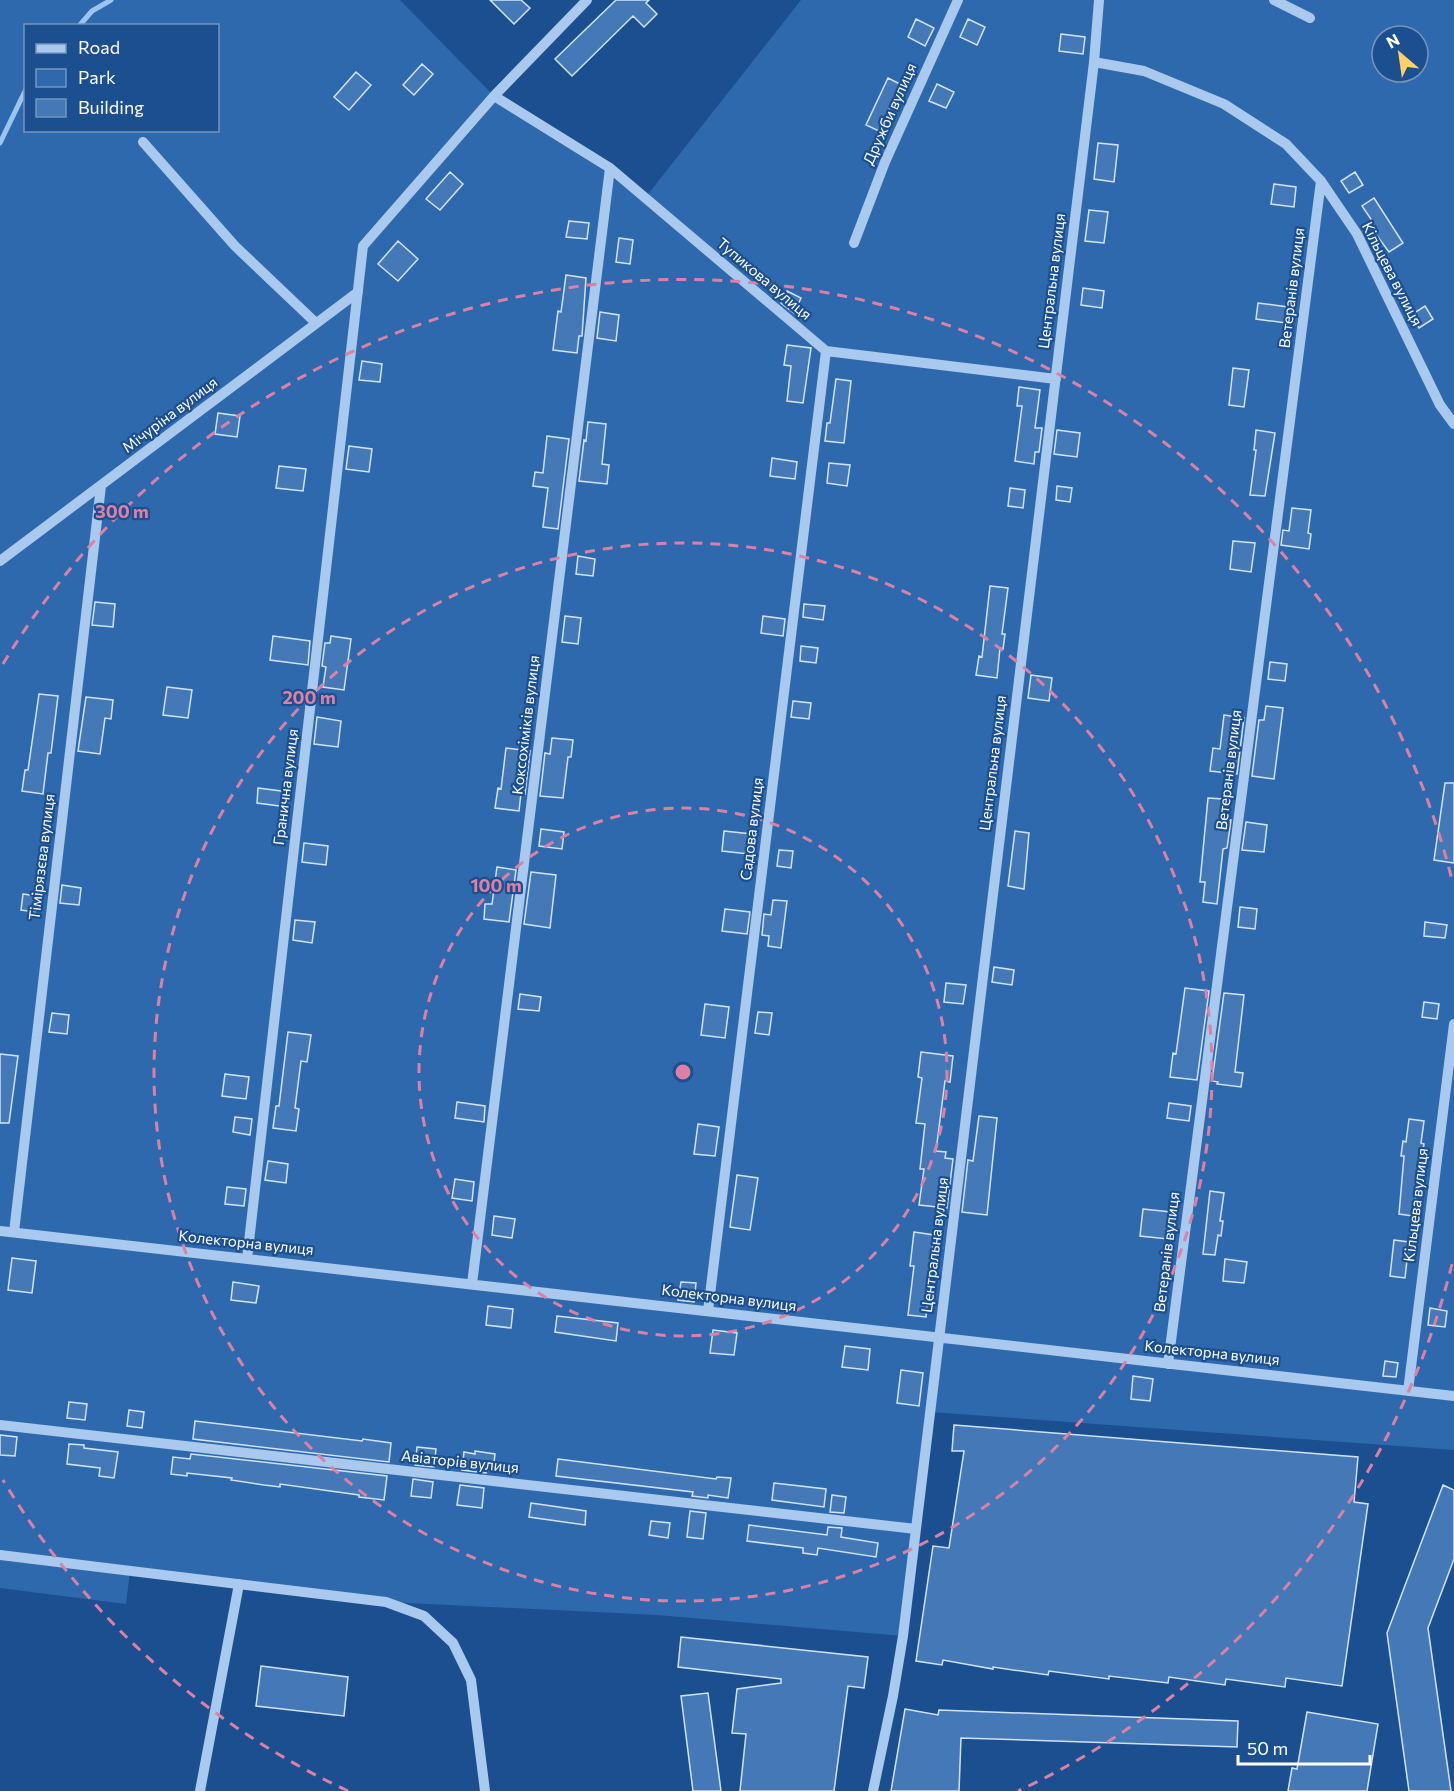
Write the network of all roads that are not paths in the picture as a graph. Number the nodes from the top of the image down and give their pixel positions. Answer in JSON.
{"nodes":[{"id":1,"x":587,"y":0,"type":"edge"},
{"id":2,"x":958,"y":0,"type":"edge"},
{"id":3,"x":1099,"y":0,"type":"edge"},
{"id":4,"x":1274,"y":0,"type":"edge"},
{"id":5,"x":1310,"y":18,"type":"dead end"},
{"id":6,"x":1094,"y":62,"type":"junction"},
{"id":7,"x":494,"y":96,"type":"junction"},
{"id":8,"x":143,"y":142,"type":"dead end"},
{"id":9,"x":610,"y":168,"type":"junction"},
{"id":10,"x":1321,"y":181,"type":"junction"},
{"id":11,"x":854,"y":243,"type":"dead end"},
{"id":12,"x":358,"y":292,"type":"junction"},
{"id":13,"x":316,"y":323,"type":"junction"},
{"id":14,"x":826,"y":351,"type":"junction"},
{"id":15,"x":1056,"y":379,"type":"junction"},
{"id":16,"x":1454,"y":424,"type":"edge"},
{"id":17,"x":101,"y":486,"type":"junction"},
{"id":18,"x":0,"y":561,"type":"edge"},
{"id":19,"x":1454,"y":1024,"type":"edge"},
{"id":20,"x":0,"y":1231,"type":"edge"},
{"id":21,"x":14,"y":1232,"type":"junction"},
{"id":22,"x":247,"y":1259,"type":"junction"},
{"id":23,"x":472,"y":1284,"type":"junction"},
{"id":24,"x":708,"y":1311,"type":"junction"},
{"id":25,"x":938,"y":1337,"type":"junction"},
{"id":26,"x":1168,"y":1364,"type":"junction"},
{"id":27,"x":1408,"y":1391,"type":"junction"},
{"id":28,"x":1454,"y":1396,"type":"edge"},
{"id":29,"x":0,"y":1425,"type":"edge"},
{"id":30,"x":916,"y":1529,"type":"junction"},
{"id":31,"x":0,"y":1555,"type":"edge"},
{"id":32,"x":239,"y":1584,"type":"junction"},
{"id":33,"x":483,"y":1767,"type":"junction"},
{"id":34,"x":200,"y":1791,"type":"edge"},
{"id":35,"x":485,"y":1791,"type":"edge"},
{"id":36,"x":494,"y":1791,"type":"edge"},
{"id":37,"x":873,"y":1791,"type":"edge"}],
"edges":[{"from":1,"to":7,"type":"street"},
{"from":2,"to":11,"type":"street","name":"Дружби вулиця"},
{"from":3,"to":6,"type":"street","name":"Центральна вулиця"},
{"from":4,"to":5,"type":"street"},
{"from":6,"to":10,"type":"street","name":"Кільцева вулиця"},
{"from":6,"to":15,"type":"street","name":"Центральна вулиця"},
{"from":7,"to":9,"type":"street","name":"Тупикова вулиця"},
{"from":7,"to":12,"type":"street","name":"Гранична вулиця"},
{"from":8,"to":13,"type":"street"},
{"from":9,"to":14,"type":"street","name":"Тупикова вулиця"},
{"from":9,"to":23,"type":"street","name":"Коксохіміків вулиця"},
{"from":10,"to":16,"type":"street","name":"Кільцева вулиця"},
{"from":10,"to":26,"type":"street","name":"Ветеранів вулиця"},
{"from":12,"to":13,"type":"street","name":"Мічуріна вулиця"},
{"from":12,"to":22,"type":"street","name":"Гранична вулиця"},
{"from":13,"to":17,"type":"street","name":"Мічуріна вулиця"},
{"from":14,"to":15,"type":"street"},
{"from":14,"to":24,"type":"street","name":"Садова вулиця"},
{"from":15,"to":25,"type":"street","name":"Центральна вулиця"},
{"from":17,"to":18,"type":"street","name":"Мічуріна вулиця"},
{"from":17,"to":21,"type":"street","name":"Тімірязєва вулиця"},
{"from":19,"to":27,"type":"street","name":"Кільцева вулиця"},
{"from":20,"to":21,"type":"street","name":"Колекторна вулиця"},
{"from":21,"to":22,"type":"street","name":"Колекторна вулиця"},
{"from":22,"to":23,"type":"street","name":"Колекторна вулиця"},
{"from":23,"to":24,"type":"street","name":"Колекторна вулиця"},
{"from":24,"to":25,"type":"street","name":"Колекторна вулиця"},
{"from":25,"to":26,"type":"street","name":"Колекторна вулиця"},
{"from":25,"to":30,"type":"street","name":"Центральна вулиця"},
{"from":26,"to":27,"type":"street","name":"Колекторна вулиця"},
{"from":27,"to":28,"type":"street","name":"Колекторна вулиця"},
{"from":29,"to":30,"type":"street","name":"Авіаторів вулиця"},
{"from":30,"to":37,"type":"street","name":"Центральна вулиця"},
{"from":31,"to":32,"type":"street"},
{"from":32,"to":33,"type":"street"},
{"from":32,"to":34,"type":"street"},
{"from":33,"to":35,"type":"street"},
{"from":33,"to":36,"type":"street"}]}
